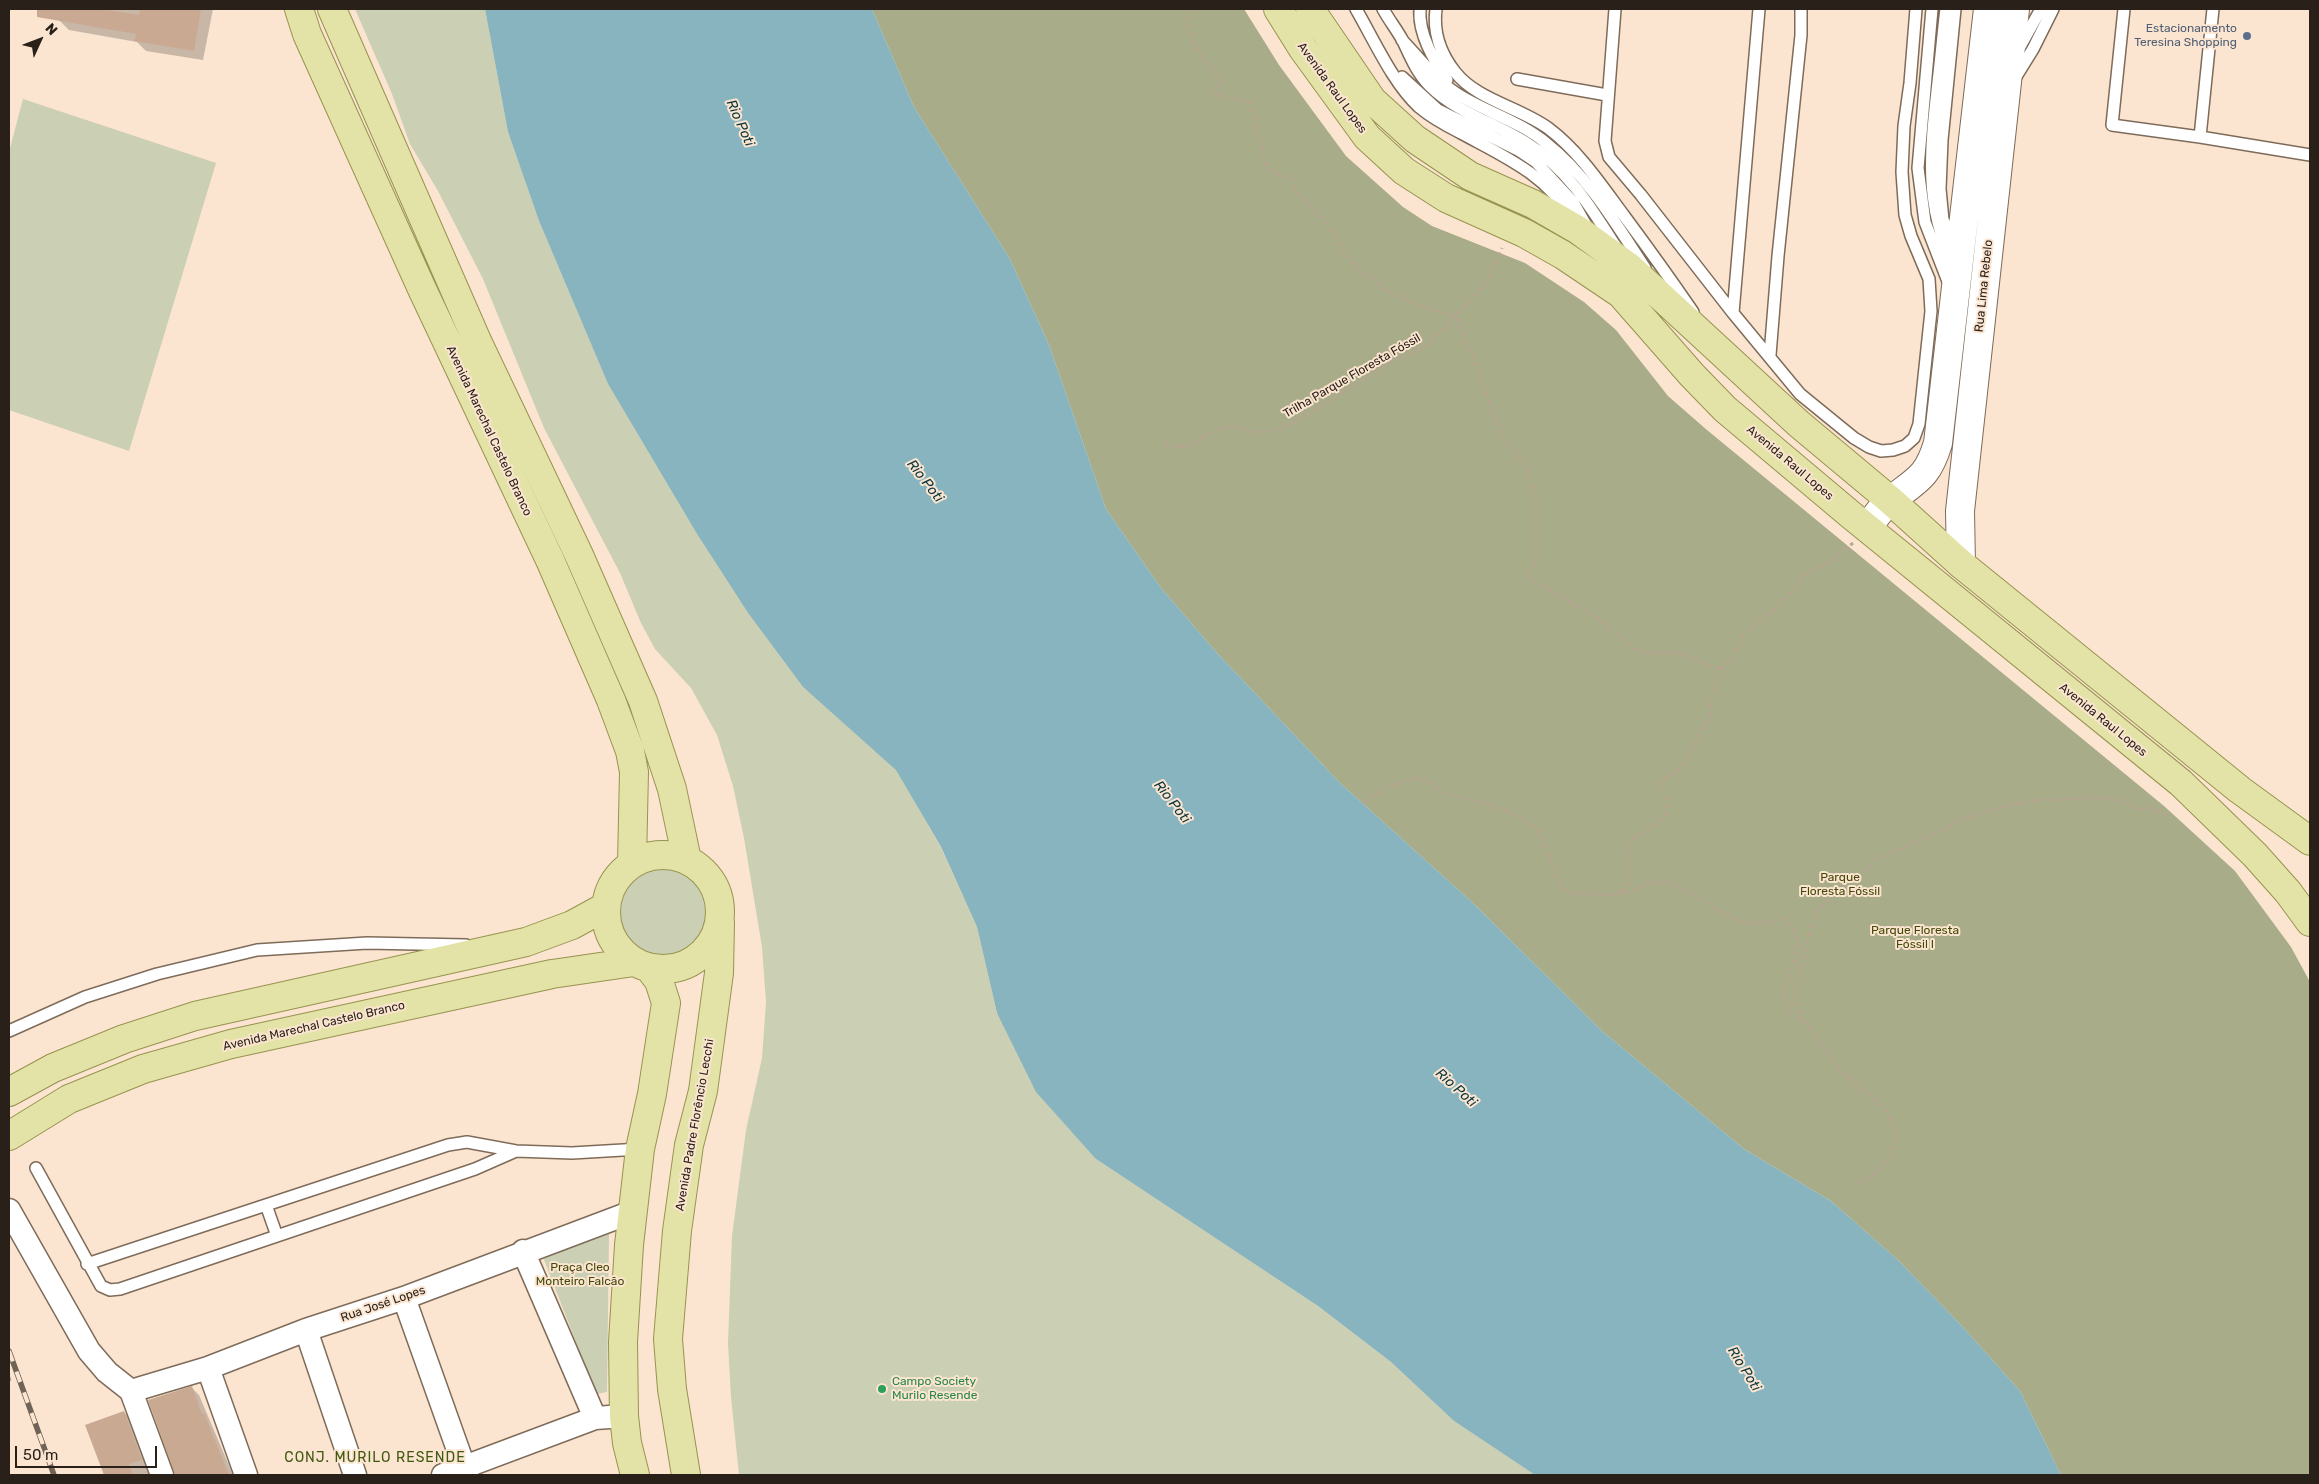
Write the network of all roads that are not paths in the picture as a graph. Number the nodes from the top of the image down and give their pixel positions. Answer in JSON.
{"nodes":[{"id":1,"x":299,"y":9,"type":"edge"},
{"id":2,"x":332,"y":9,"type":"edge"},
{"id":3,"x":1278,"y":9,"type":"edge"},
{"id":4,"x":1310,"y":9,"type":"edge"},
{"id":5,"x":1356,"y":9,"type":"edge"},
{"id":6,"x":1383,"y":9,"type":"edge"},
{"id":7,"x":1420,"y":9,"type":"edge"},
{"id":8,"x":1436,"y":9,"type":"edge"},
{"id":9,"x":1615,"y":9,"type":"edge"},
{"id":10,"x":1758,"y":9,"type":"edge"},
{"id":11,"x":1801,"y":9,"type":"edge"},
{"id":12,"x":1916,"y":9,"type":"edge"},
{"id":13,"x":1932,"y":9,"type":"edge"},
{"id":14,"x":1946,"y":9,"type":"edge"},
{"id":15,"x":1955,"y":9,"type":"edge"},
{"id":16,"x":1988,"y":9,"type":"edge"},
{"id":17,"x":2015,"y":9,"type":"edge"},
{"id":18,"x":2029,"y":9,"type":"edge"},
{"id":19,"x":2041,"y":9,"type":"edge"},
{"id":20,"x":2053,"y":9,"type":"edge"},
{"id":21,"x":2124,"y":9,"type":"edge"},
{"id":22,"x":2213,"y":9,"type":"edge"},
{"id":23,"x":2012,"y":38,"type":"junction"},
{"id":24,"x":1402,"y":40,"type":"junction"},
{"id":25,"x":1386,"y":60,"type":"junction"},
{"id":26,"x":2007,"y":68,"type":"junction"},
{"id":27,"x":1518,"y":79,"type":"dead end"},
{"id":28,"x":1455,"y":92,"type":"junction"},
{"id":29,"x":1607,"y":95,"type":"junction"},
{"id":30,"x":2004,"y":97,"type":"junction"},
{"id":31,"x":2200,"y":136,"type":"junction"},
{"id":32,"x":2310,"y":155,"type":"edge"},
{"id":33,"x":1963,"y":223,"type":"junction"},
{"id":34,"x":1990,"y":226,"type":"junction"},
{"id":35,"x":1587,"y":236,"type":"junction"},
{"id":36,"x":1629,"y":268,"type":"junction"},
{"id":37,"x":453,"y":282,"type":"junction"},
{"id":38,"x":1956,"y":283,"type":"junction"},
{"id":39,"x":422,"y":289,"type":"junction"},
{"id":40,"x":1670,"y":307,"type":"junction"},
{"id":41,"x":1732,"y":313,"type":"junction"},
{"id":42,"x":1719,"y":351,"type":"junction"},
{"id":43,"x":1770,"y":356,"type":"junction"},
{"id":44,"x":1890,"y":500,"type":"junction"},
{"id":45,"x":1863,"y":532,"type":"junction"},
{"id":46,"x":578,"y":555,"type":"junction"},
{"id":47,"x":550,"y":560,"type":"junction"},
{"id":48,"x":1961,"y":564,"type":"junction"},
{"id":49,"x":2310,"y":841,"type":"edge"},
{"id":50,"x":687,"y":860,"type":"junction"},
{"id":51,"x":632,"y":863,"type":"junction"},
{"id":52,"x":605,"y":907,"type":"junction"},
{"id":53,"x":2310,"y":922,"type":"edge"},
{"id":54,"x":720,"y":923,"type":"junction"},
{"id":55,"x":507,"y":946,"type":"junction"},
{"id":56,"x":642,"y":966,"type":"junction"},
{"id":57,"x":9,"y":1030,"type":"edge"},
{"id":58,"x":9,"y":1092,"type":"edge"},
{"id":59,"x":9,"y":1136,"type":"edge"},
{"id":60,"x":640,"y":1149,"type":"junction"},
{"id":61,"x":516,"y":1152,"type":"junction"},
{"id":62,"x":36,"y":1168,"type":"dead end"},
{"id":63,"x":266,"y":1205,"type":"junction"},
{"id":64,"x":9,"y":1210,"type":"edge"},
{"id":65,"x":632,"y":1212,"type":"junction"},
{"id":66,"x":278,"y":1236,"type":"junction"},
{"id":67,"x":523,"y":1251,"type":"junction"},
{"id":68,"x":88,"y":1264,"type":"junction"},
{"id":69,"x":404,"y":1298,"type":"junction"},
{"id":70,"x":306,"y":1330,"type":"junction"},
{"id":71,"x":208,"y":1368,"type":"junction"},
{"id":72,"x":132,"y":1391,"type":"junction"},
{"id":73,"x":624,"y":1416,"type":"junction"},
{"id":74,"x":595,"y":1418,"type":"junction"},
{"id":75,"x":458,"y":1473,"type":"edge"},
{"id":76,"x":162,"y":1475,"type":"edge"},
{"id":77,"x":246,"y":1475,"type":"edge"},
{"id":78,"x":355,"y":1475,"type":"edge"},
{"id":79,"x":635,"y":1475,"type":"edge"},
{"id":80,"x":686,"y":1475,"type":"edge"}],
"edges":[{"from":1,"to":39,"type":"main road","name":"Avenida Marechal Castelo Branco"},
{"from":2,"to":37,"type":"main road"},
{"from":3,"to":45,"type":"main road","name":"Avenida Raul Lopes"},
{"from":4,"to":35,"type":"main road","name":"Avenida Raul Lopes"},
{"from":5,"to":25,"type":"lane"},
{"from":6,"to":24,"type":"lane"},
{"from":7,"to":28,"type":"lane"},
{"from":8,"to":42,"type":"lane"},
{"from":9,"to":29,"type":"lane"},
{"from":10,"to":41,"type":"lane"},
{"from":11,"to":43,"type":"lane"},
{"from":12,"to":43,"type":"lane"},
{"from":13,"to":38,"type":"lane"},
{"from":14,"to":38,"type":"lane"},
{"from":15,"to":33,"type":"lane"},
{"from":16,"to":33,"type":"street"},
{"from":17,"to":23,"type":"street","name":"Rua Lima Rebelo"},
{"from":18,"to":23,"type":"lane"},
{"from":19,"to":26,"type":"lane"},
{"from":20,"to":30,"type":"lane"},
{"from":21,"to":31,"type":"lane"},
{"from":22,"to":31,"type":"lane"},
{"from":23,"to":26,"type":"street","name":"Rua Lima Rebelo"},
{"from":24,"to":28,"type":"lane"},
{"from":24,"to":36,"type":"lane"},
{"from":25,"to":35,"type":"lane"},
{"from":25,"to":35,"type":"lane"},
{"from":26,"to":30,"type":"street","name":"Rua Lima Rebelo"},
{"from":27,"to":29,"type":"lane"},
{"from":28,"to":40,"type":"lane"},
{"from":29,"to":41,"type":"lane"},
{"from":30,"to":34,"type":"street","name":"Rua Lima Rebelo"},
{"from":31,"to":32,"type":"lane"},
{"from":33,"to":34,"type":"street"},
{"from":33,"to":38,"type":"street"},
{"from":34,"to":48,"type":"street","name":"Rua Lima Rebelo"},
{"from":35,"to":36,"type":"main road","name":"Avenida Raul Lopes"},
{"from":36,"to":40,"type":"main road","name":"Avenida Raul Lopes"},
{"from":37,"to":39,"type":"main road"},
{"from":37,"to":46,"type":"main road"},
{"from":38,"to":44,"type":"street"},
{"from":39,"to":47,"type":"main road","name":"Avenida Marechal Castelo Branco"},
{"from":40,"to":42,"type":"main road","name":"Avenida Raul Lopes"},
{"from":41,"to":43,"type":"lane"},
{"from":42,"to":44,"type":"main road","name":"Avenida Raul Lopes"},
{"from":44,"to":45,"type":"street"},
{"from":44,"to":48,"type":"main road","name":"Avenida Raul Lopes"},
{"from":45,"to":53,"type":"main road","name":"Avenida Raul Lopes"},
{"from":46,"to":47,"type":"main road"},
{"from":46,"to":50,"type":"main road"},
{"from":47,"to":51,"type":"main road","name":"Avenida Marechal Castelo Branco"},
{"from":48,"to":49,"type":"main road","name":"Avenida Raul Lopes"},
{"from":50,"to":51,"type":"main road"},
{"from":50,"to":54,"type":"main road"},
{"from":51,"to":52,"type":"main road"},
{"from":52,"to":55,"type":"main road"},
{"from":52,"to":56,"type":"main road"},
{"from":54,"to":56,"type":"main road"},
{"from":54,"to":80,"type":"main road","name":"Avenida Padre Florêncio Lecchi"},
{"from":55,"to":57,"type":"lane"},
{"from":55,"to":58,"type":"main road"},
{"from":56,"to":59,"type":"main road","name":"Avenida Marechal Castelo Branco"},
{"from":56,"to":60,"type":"main road"},
{"from":60,"to":61,"type":"lane"},
{"from":60,"to":65,"type":"main road"},
{"from":61,"to":63,"type":"lane"},
{"from":61,"to":66,"type":"lane"},
{"from":62,"to":68,"type":"lane"},
{"from":63,"to":66,"type":"lane"},
{"from":63,"to":68,"type":"lane"},
{"from":64,"to":72,"type":"street"},
{"from":65,"to":67,"type":"street","name":"Rua José Lopes"},
{"from":65,"to":73,"type":"main road"},
{"from":66,"to":68,"type":"lane"},
{"from":67,"to":69,"type":"street","name":"Rua José Lopes"},
{"from":67,"to":74,"type":"street"},
{"from":69,"to":70,"type":"street","name":"Rua José Lopes"},
{"from":69,"to":75,"type":"street"},
{"from":70,"to":71,"type":"street","name":"Rua José Lopes"},
{"from":70,"to":78,"type":"street"},
{"from":71,"to":72,"type":"street","name":"Rua José Lopes"},
{"from":71,"to":77,"type":"street"},
{"from":72,"to":76,"type":"street"},
{"from":73,"to":74,"type":"street"},
{"from":73,"to":79,"type":"main road"},
{"from":74,"to":75,"type":"street"}]}
